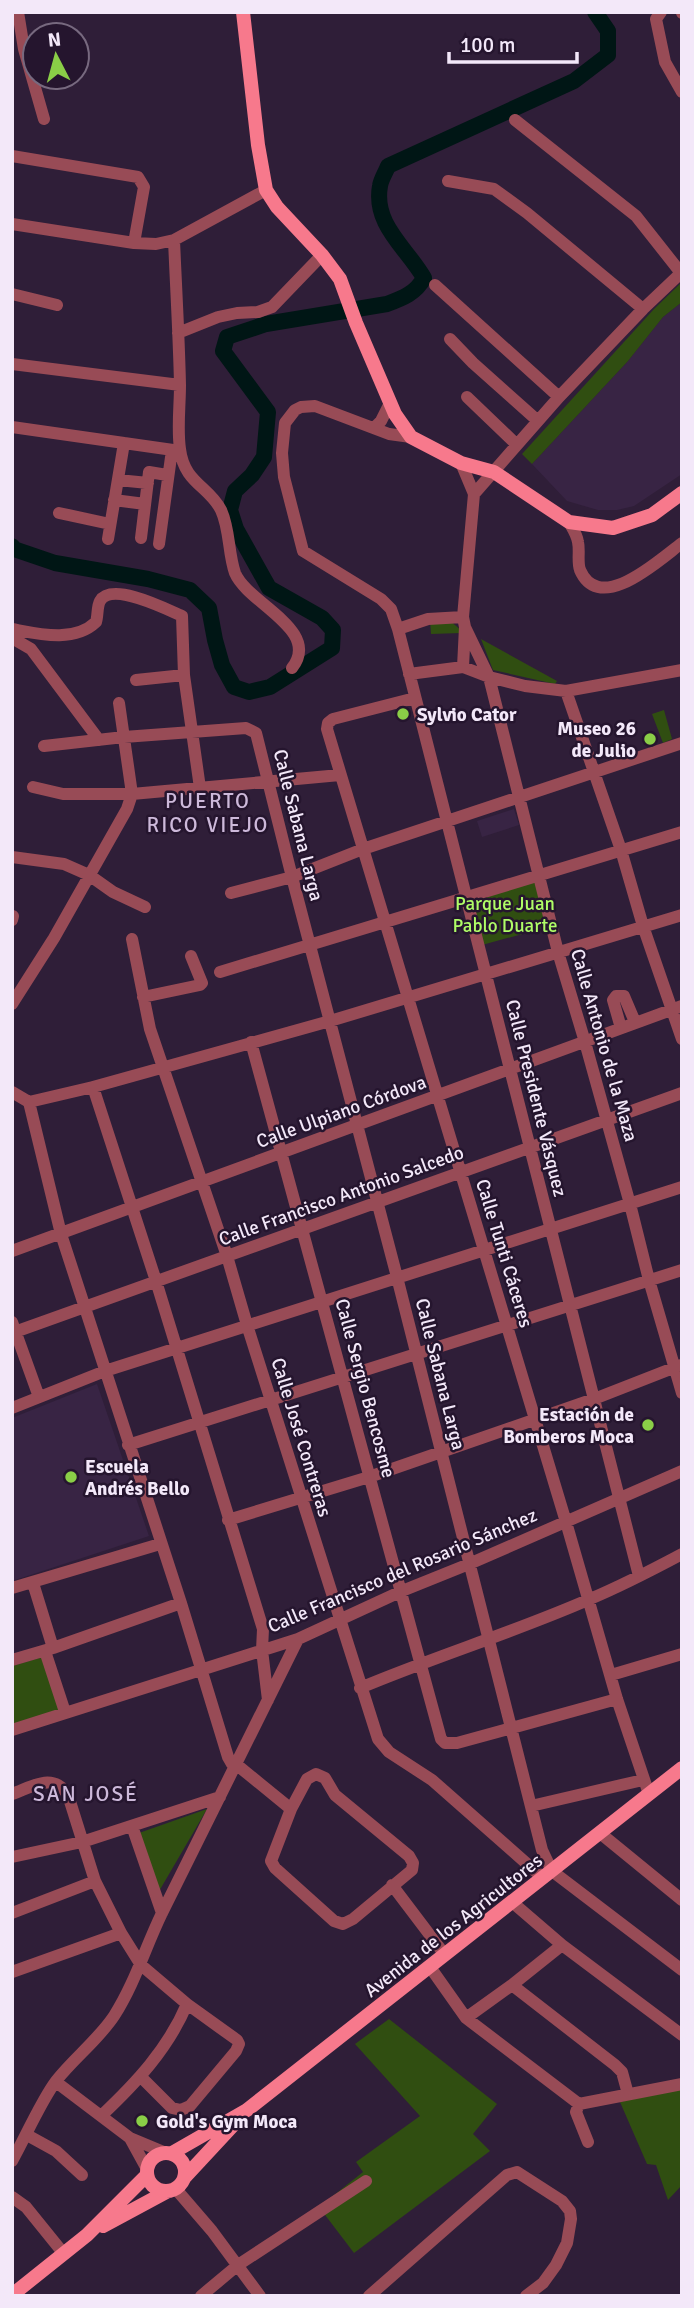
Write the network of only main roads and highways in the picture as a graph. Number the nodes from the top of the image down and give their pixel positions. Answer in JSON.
{"nodes":[{"id":1,"x":243,"y":12,"type":"edge"},
{"id":2,"x":682,"y":493,"type":"edge"},
{"id":3,"x":682,"y":1768,"type":"edge"},
{"id":4,"x":247,"y":2110,"type":"junction"},
{"id":5,"x":169,"y":2153,"type":"junction"},
{"id":6,"x":147,"y":2172,"type":"junction"},
{"id":7,"x":176,"y":2186,"type":"junction"},
{"id":8,"x":87,"y":2235,"type":"junction"},
{"id":9,"x":12,"y":2295,"type":"edge"}],
"edges":[{"from":1,"to":2,"type":"main road"},
{"from":3,"to":4,"type":"main road","name":"Avenida de los Agricultores"},
{"from":4,"to":5,"type":"main road","name":"Avenida de los Agricultores"},
{"from":4,"to":7,"type":"main road","name":"Avenida de los Agricultores"},
{"from":5,"to":6,"type":"main road"},
{"from":5,"to":7,"type":"main road"},
{"from":6,"to":7,"type":"main road"},
{"from":6,"to":8,"type":"main road"},
{"from":7,"to":8,"type":"main road","name":"Avenida de los Agricultores"},
{"from":8,"to":9,"type":"main road"}]}
